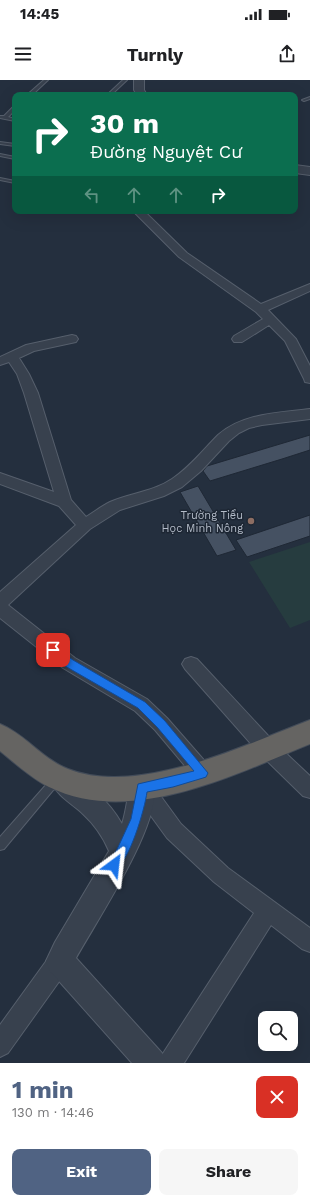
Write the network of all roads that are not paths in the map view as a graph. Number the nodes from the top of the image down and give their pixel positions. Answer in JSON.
{"nodes":[{"id":1,"x":46,"y":80,"type":"edge"},
{"id":2,"x":125,"y":80,"type":"edge"},
{"id":3,"x":139,"y":80,"type":"edge"},
{"id":4,"x":32,"y":92,"type":"edge"},
{"id":5,"x":112,"y":92,"type":"edge"},
{"id":6,"x":140,"y":92,"type":"edge"},
{"id":7,"x":310,"y":98,"type":"edge"},
{"id":8,"x":304,"y":100,"type":"dead end"},
{"id":9,"x":12,"y":110,"type":"edge"},
{"id":10,"x":2,"y":117,"type":"edge"},
{"id":11,"x":12,"y":119,"type":"edge"},
{"id":12,"x":0,"y":142,"type":"edge"},
{"id":13,"x":12,"y":144,"type":"edge"},
{"id":14,"x":0,"y":155,"type":"edge"},
{"id":15,"x":12,"y":157,"type":"edge"},
{"id":16,"x":298,"y":169,"type":"edge"},
{"id":17,"x":310,"y":171,"type":"edge"},
{"id":18,"x":0,"y":179,"type":"edge"},
{"id":19,"x":12,"y":181,"type":"edge"},
{"id":20,"x":141,"y":214,"type":"edge"},
{"id":21,"x":310,"y":287,"type":"edge"},
{"id":22,"x":260,"y":308,"type":"junction"},
{"id":23,"x":271,"y":318,"type":"junction"},
{"id":24,"x":72,"y":339,"type":"dead end"},
{"id":25,"x":238,"y":339,"type":"dead end"},
{"id":26,"x":6,"y":359,"type":"edge"},
{"id":27,"x":310,"y":379,"type":"edge"},
{"id":28,"x":310,"y":414,"type":"edge"},
{"id":29,"x":0,"y":478,"type":"edge"},
{"id":30,"x":64,"y":502,"type":"junction"},
{"id":31,"x":85,"y":525,"type":"junction"},
{"id":32,"x":0,"y":602,"type":"edge"},
{"id":33,"x":0,"y":608,"type":"edge"},
{"id":34,"x":191,"y":664,"type":"dead end"},
{"id":35,"x":310,"y":732,"type":"edge"},
{"id":36,"x":0,"y":736,"type":"edge"},
{"id":37,"x":267,"y":748,"type":"junction"},
{"id":38,"x":203,"y":773,"type":"junction"},
{"id":39,"x":58,"y":778,"type":"junction"},
{"id":40,"x":142,"y":787,"type":"junction"},
{"id":41,"x":310,"y":789,"type":"edge"},
{"id":42,"x":0,"y":845,"type":"edge"},
{"id":43,"x":122,"y":851,"type":"junction"},
{"id":44,"x":268,"y":910,"type":"junction"},
{"id":45,"x":310,"y":941,"type":"edge"},
{"id":46,"x":60,"y":960,"type":"junction"},
{"id":47,"x":0,"y":1045,"type":"edge"},
{"id":48,"x":152,"y":1063,"type":"edge"},
{"id":49,"x":170,"y":1063,"type":"edge"}],
"edges":[{"from":1,"to":4,"type":"lane"},
{"from":2,"to":5,"type":"lane"},
{"from":3,"to":6,"type":"street"},
{"from":7,"to":8,"type":"lane"},
{"from":9,"to":10,"type":"lane"},
{"from":10,"to":11,"type":"lane"},
{"from":12,"to":13,"type":"lane"},
{"from":14,"to":15,"type":"lane"},
{"from":16,"to":17,"type":"street"},
{"from":18,"to":19,"type":"lane"},
{"from":20,"to":22,"type":"street"},
{"from":21,"to":22,"type":"street"},
{"from":22,"to":23,"type":"street"},
{"from":23,"to":25,"type":"street"},
{"from":23,"to":27,"type":"street"},
{"from":24,"to":26,"type":"street"},
{"from":26,"to":30,"type":"street"},
{"from":28,"to":31,"type":"street"},
{"from":29,"to":30,"type":"street"},
{"from":30,"to":31,"type":"street"},
{"from":31,"to":32,"type":"street"},
{"from":33,"to":38,"type":"street"},
{"from":34,"to":37,"type":"street"},
{"from":35,"to":37,"type":"highway"},
{"from":36,"to":39,"type":"highway"},
{"from":37,"to":38,"type":"highway"},
{"from":37,"to":41,"type":"street"},
{"from":38,"to":40,"type":"highway"},
{"from":39,"to":40,"type":"highway"},
{"from":39,"to":42,"type":"lane"},
{"from":39,"to":43,"type":"street"},
{"from":40,"to":43,"type":"street"},
{"from":40,"to":44,"type":"street"},
{"from":43,"to":46,"type":"street"},
{"from":44,"to":45,"type":"street"},
{"from":44,"to":49,"type":"street"},
{"from":46,"to":47,"type":"street"},
{"from":46,"to":48,"type":"street"}]}
